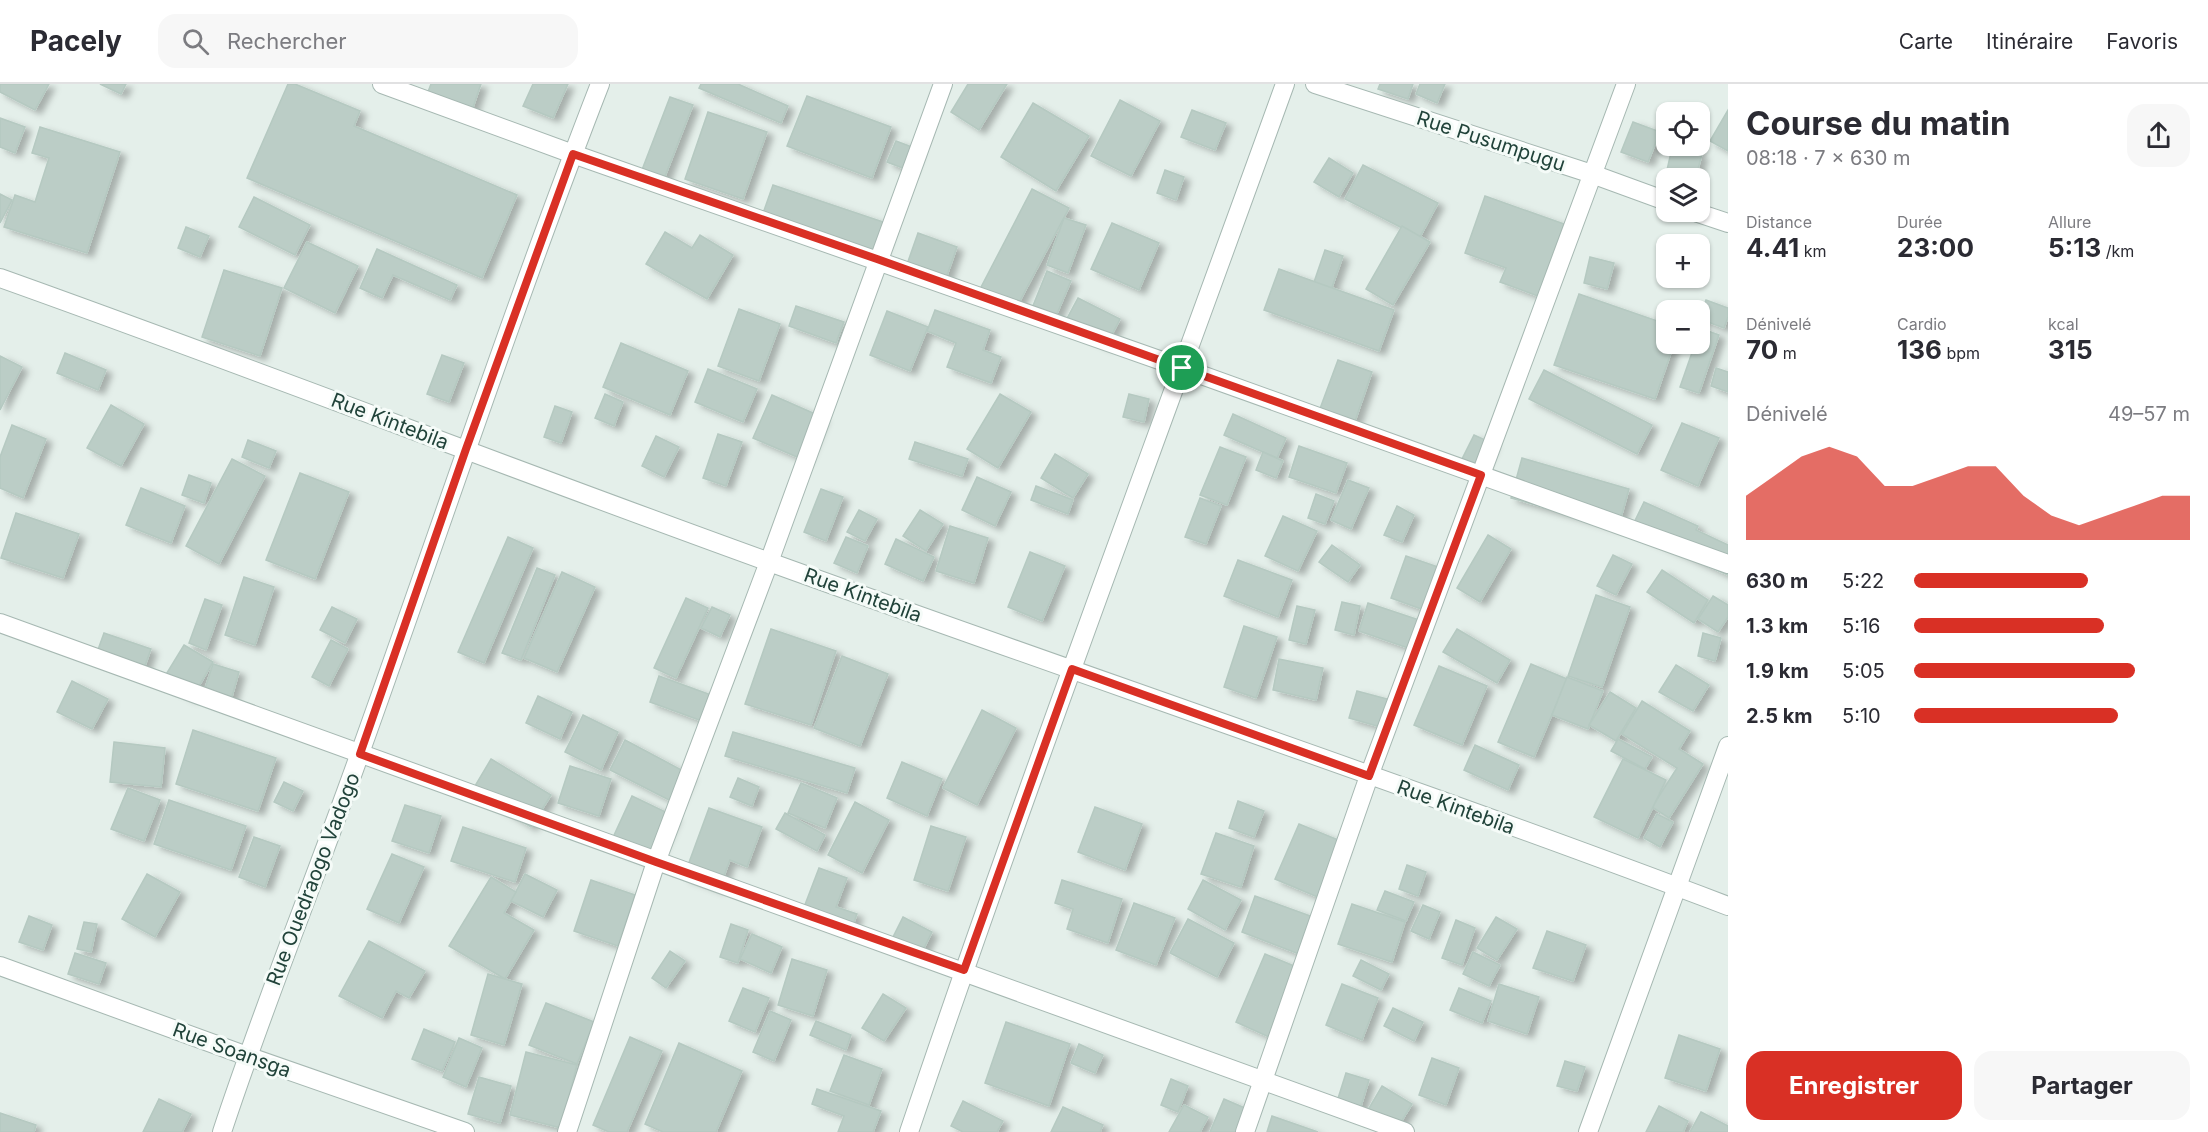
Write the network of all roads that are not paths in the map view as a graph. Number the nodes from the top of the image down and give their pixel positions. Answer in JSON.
{"nodes":[{"id":1,"x":382,"y":84,"type":"edge"},
{"id":2,"x":600,"y":84,"type":"edge"},
{"id":3,"x":943,"y":84,"type":"edge"},
{"id":4,"x":1285,"y":84,"type":"edge"},
{"id":5,"x":1315,"y":84,"type":"edge"},
{"id":6,"x":1626,"y":84,"type":"edge"},
{"id":7,"x":573,"y":154,"type":"junction"},
{"id":8,"x":1592,"y":174,"type":"junction"},
{"id":9,"x":1656,"y":197,"type":"edge"},
{"id":10,"x":1710,"y":217,"type":"edge"},
{"id":11,"x":1728,"y":223,"type":"edge"},
{"id":12,"x":877,"y":259,"type":"junction"},
{"id":13,"x":0,"y":278,"type":"edge"},
{"id":14,"x":1182,"y":368,"type":"junction"},
{"id":15,"x":466,"y":449,"type":"junction"},
{"id":16,"x":1481,"y":475,"type":"junction"},
{"id":17,"x":769,"y":562,"type":"junction"},
{"id":18,"x":1728,"y":564,"type":"edge"},
{"id":19,"x":0,"y":623,"type":"edge"},
{"id":20,"x":1072,"y":669,"type":"junction"},
{"id":21,"x":1728,"y":746,"type":"edge"},
{"id":22,"x":360,"y":754,"type":"junction"},
{"id":23,"x":1369,"y":776,"type":"junction"},
{"id":24,"x":656,"y":862,"type":"junction"},
{"id":25,"x":1678,"y":887,"type":"junction"},
{"id":26,"x":1728,"y":906,"type":"edge"},
{"id":27,"x":0,"y":966,"type":"edge"},
{"id":28,"x":964,"y":970,"type":"junction"},
{"id":29,"x":247,"y":1056,"type":"junction"},
{"id":30,"x":1263,"y":1081,"type":"junction"},
{"id":31,"x":222,"y":1132,"type":"edge"},
{"id":32,"x":465,"y":1132,"type":"edge"},
{"id":33,"x":567,"y":1132,"type":"edge"},
{"id":34,"x":909,"y":1132,"type":"edge"},
{"id":35,"x":1245,"y":1132,"type":"edge"},
{"id":36,"x":1406,"y":1132,"type":"edge"},
{"id":37,"x":1588,"y":1132,"type":"edge"}],
"edges":[{"from":1,"to":7,"type":"street"},
{"from":2,"to":7,"type":"street","name":"Rue Ouedraogo Vadogo"},
{"from":3,"to":12,"type":"street"},
{"from":4,"to":14,"type":"street"},
{"from":5,"to":8,"type":"street","name":"Rue Pusumpugu"},
{"from":6,"to":8,"type":"street"},
{"from":7,"to":12,"type":"street"},
{"from":7,"to":15,"type":"street","name":"Rue Ouedraogo Vadogo"},
{"from":8,"to":9,"type":"street","name":"Rue Pusumpugu"},
{"from":8,"to":16,"type":"street"},
{"from":10,"to":11,"type":"street"},
{"from":12,"to":14,"type":"street"},
{"from":12,"to":17,"type":"street"},
{"from":13,"to":15,"type":"street","name":"Rue Kintebila"},
{"from":14,"to":16,"type":"street"},
{"from":14,"to":20,"type":"street"},
{"from":15,"to":17,"type":"street","name":"Rue Kintebila"},
{"from":15,"to":22,"type":"street","name":"Rue Ouedraogo Vadogo"},
{"from":16,"to":18,"type":"street"},
{"from":16,"to":23,"type":"street"},
{"from":17,"to":20,"type":"street","name":"Rue Kintebila"},
{"from":17,"to":24,"type":"street"},
{"from":19,"to":22,"type":"street"},
{"from":20,"to":23,"type":"street","name":"Rue Kintebila"},
{"from":20,"to":28,"type":"street"},
{"from":21,"to":25,"type":"street"},
{"from":22,"to":24,"type":"street"},
{"from":22,"to":29,"type":"street","name":"Rue Ouedraogo Vadogo"},
{"from":23,"to":25,"type":"street","name":"Rue Kintebila"},
{"from":23,"to":30,"type":"street"},
{"from":24,"to":28,"type":"street"},
{"from":24,"to":33,"type":"street"},
{"from":25,"to":26,"type":"street","name":"Rue Kintebila"},
{"from":25,"to":37,"type":"street"},
{"from":27,"to":29,"type":"street","name":"Rue Soansga"},
{"from":28,"to":30,"type":"street"},
{"from":28,"to":34,"type":"street"},
{"from":29,"to":31,"type":"street","name":"Rue Ouedraogo Vadogo"},
{"from":29,"to":32,"type":"street","name":"Rue Soansga"},
{"from":30,"to":35,"type":"street"},
{"from":30,"to":36,"type":"street"}]}
